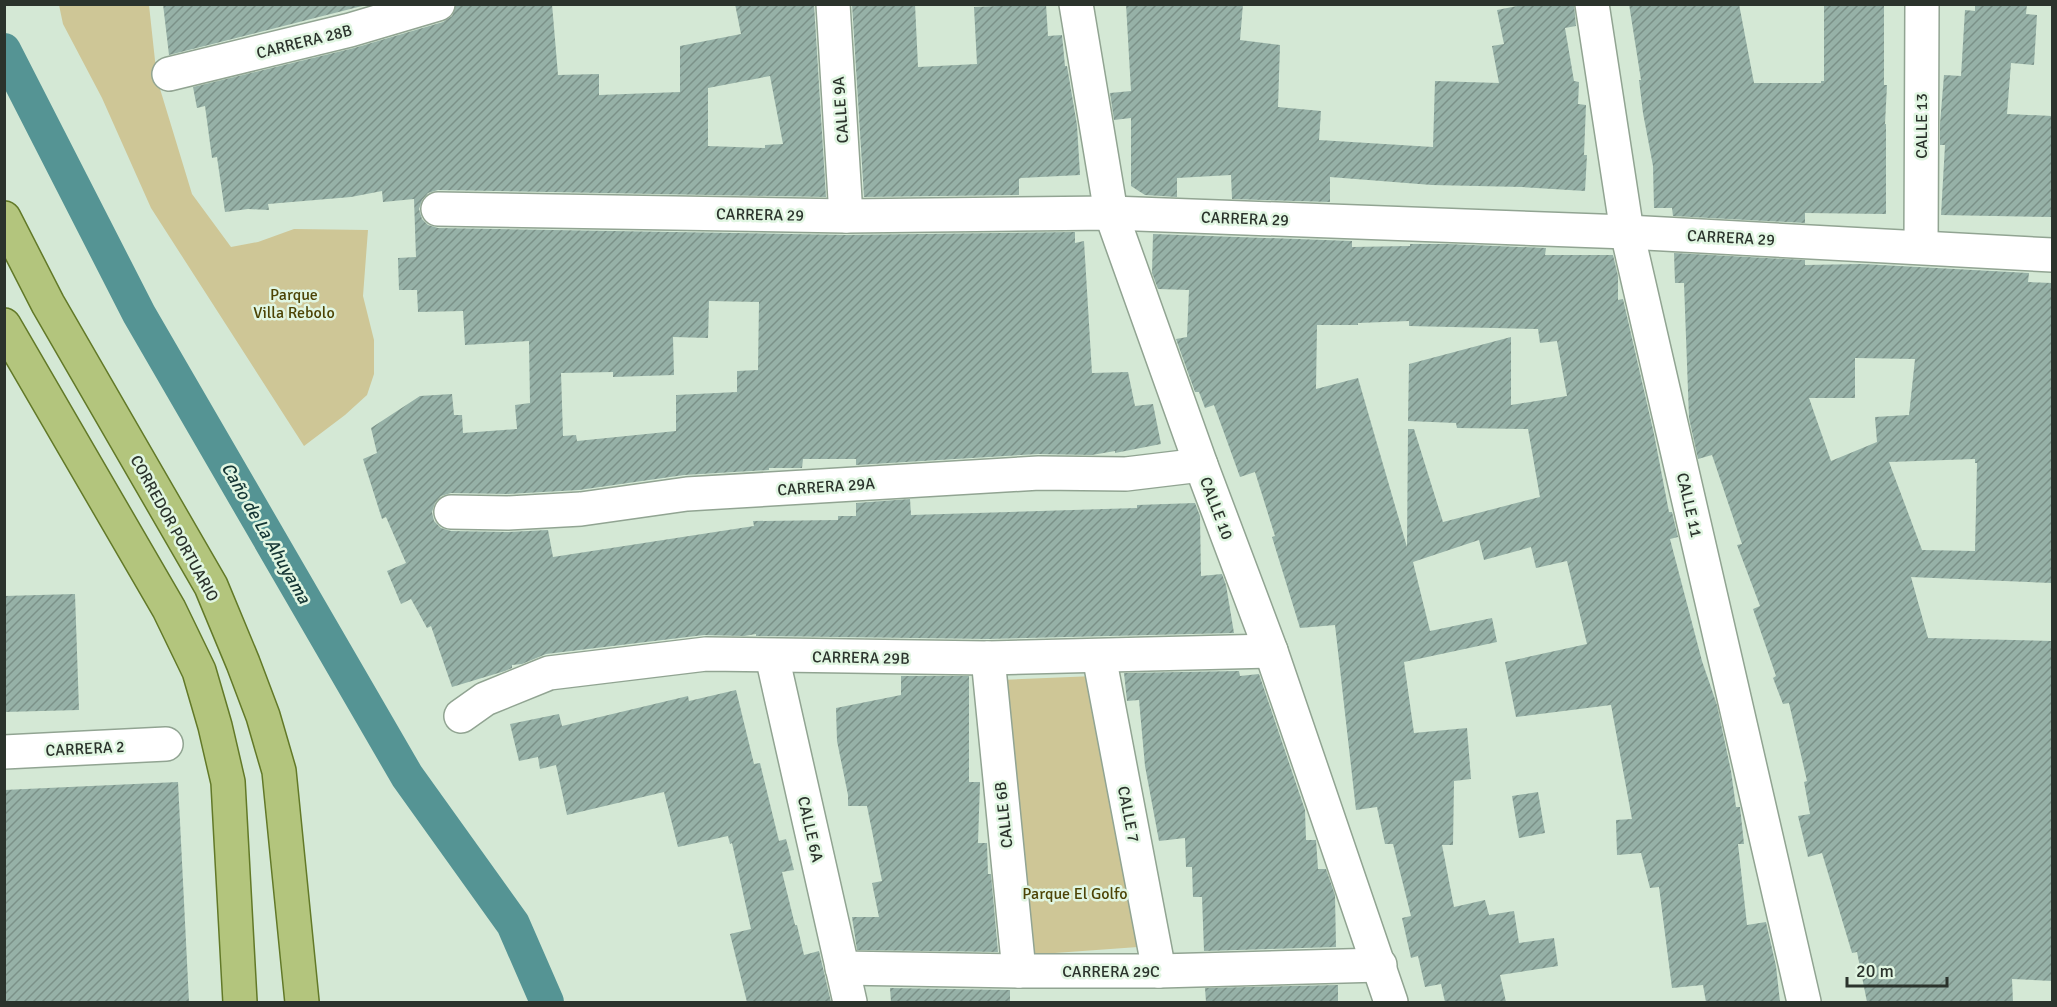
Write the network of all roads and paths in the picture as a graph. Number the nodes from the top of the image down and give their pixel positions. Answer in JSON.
{"nodes":[{"id":1,"x":438,"y":4,"type":"edge"},
{"id":2,"x":833,"y":4,"type":"edge"},
{"id":3,"x":1076,"y":4,"type":"edge"},
{"id":4,"x":1592,"y":4,"type":"edge"},
{"id":5,"x":1922,"y":4,"type":"edge"},
{"id":6,"x":169,"y":74,"type":"dead end"},
{"id":7,"x":438,"y":209,"type":"dead end"},
{"id":8,"x":1110,"y":213,"type":"junction"},
{"id":9,"x":846,"y":216,"type":"junction"},
{"id":10,"x":4,"y":218,"type":"edge"},
{"id":11,"x":1627,"y":232,"type":"junction"},
{"id":12,"x":1921,"y":247,"type":"junction"},
{"id":13,"x":2052,"y":255,"type":"edge"},
{"id":14,"x":4,"y":325,"type":"edge"},
{"id":15,"x":1202,"y":465,"type":"junction"},
{"id":16,"x":451,"y":512,"type":"dead end"},
{"id":17,"x":1271,"y":651,"type":"junction"},
{"id":18,"x":772,"y":656,"type":"junction"},
{"id":19,"x":1099,"y":656,"type":"junction"},
{"id":20,"x":988,"y":658,"type":"junction"},
{"id":21,"x":461,"y":716,"type":"dead end"},
{"id":22,"x":166,"y":744,"type":"dead end"},
{"id":23,"x":4,"y":752,"type":"edge"},
{"id":24,"x":1380,"y":965,"type":"junction"},
{"id":25,"x":842,"y":968,"type":"junction"},
{"id":26,"x":1019,"y":971,"type":"junction"},
{"id":27,"x":1159,"y":971,"type":"junction"},
{"id":28,"x":240,"y":1002,"type":"edge"},
{"id":29,"x":302,"y":1002,"type":"edge"},
{"id":30,"x":850,"y":1002,"type":"edge"},
{"id":31,"x":1391,"y":1002,"type":"edge"},
{"id":32,"x":1804,"y":1002,"type":"edge"}],
"edges":[{"from":1,"to":6,"type":"street","name":"CARRERA 28B"},
{"from":2,"to":9,"type":"street","name":"CALLE 9A"},
{"from":3,"to":8,"type":"street","name":"CALLE 10"},
{"from":4,"to":11,"type":"street","name":"CALLE 11"},
{"from":5,"to":12,"type":"street","name":"CALLE 13"},
{"from":7,"to":9,"type":"street","name":"CARRERA 29"},
{"from":8,"to":9,"type":"street","name":"CARRERA 29"},
{"from":8,"to":11,"type":"street","name":"CARRERA 29"},
{"from":8,"to":15,"type":"street","name":"CALLE 10"},
{"from":10,"to":29,"type":"main road","name":"CORREDOR PORTUARIO"},
{"from":11,"to":12,"type":"street","name":"CARRERA 29"},
{"from":11,"to":32,"type":"street","name":"CALLE 11"},
{"from":12,"to":13,"type":"street","name":"CARRERA 29"},
{"from":14,"to":28,"type":"main road"},
{"from":15,"to":16,"type":"street","name":"CARRERA 29A"},
{"from":15,"to":17,"type":"street","name":"CALLE 10"},
{"from":17,"to":19,"type":"street","name":"CARRERA 29B"},
{"from":17,"to":24,"type":"street","name":"CALLE 10"},
{"from":18,"to":20,"type":"street","name":"CARRERA 29B"},
{"from":18,"to":21,"type":"street","name":"CARRERA 29B"},
{"from":18,"to":25,"type":"street","name":"CALLE 6A"},
{"from":19,"to":20,"type":"street","name":"CARRERA 29B"},
{"from":19,"to":27,"type":"street","name":"CALLE 7"},
{"from":20,"to":26,"type":"street","name":"CALLE 6B"},
{"from":22,"to":23,"type":"street","name":"CARRERA 2"},
{"from":24,"to":27,"type":"street","name":"CARRERA 29C"},
{"from":24,"to":31,"type":"street","name":"CALLE 10"},
{"from":25,"to":26,"type":"street","name":"CARRERA 29C"},
{"from":25,"to":30,"type":"street","name":"CALLE 6A"},
{"from":26,"to":27,"type":"street","name":"CARRERA 29C"}]}
